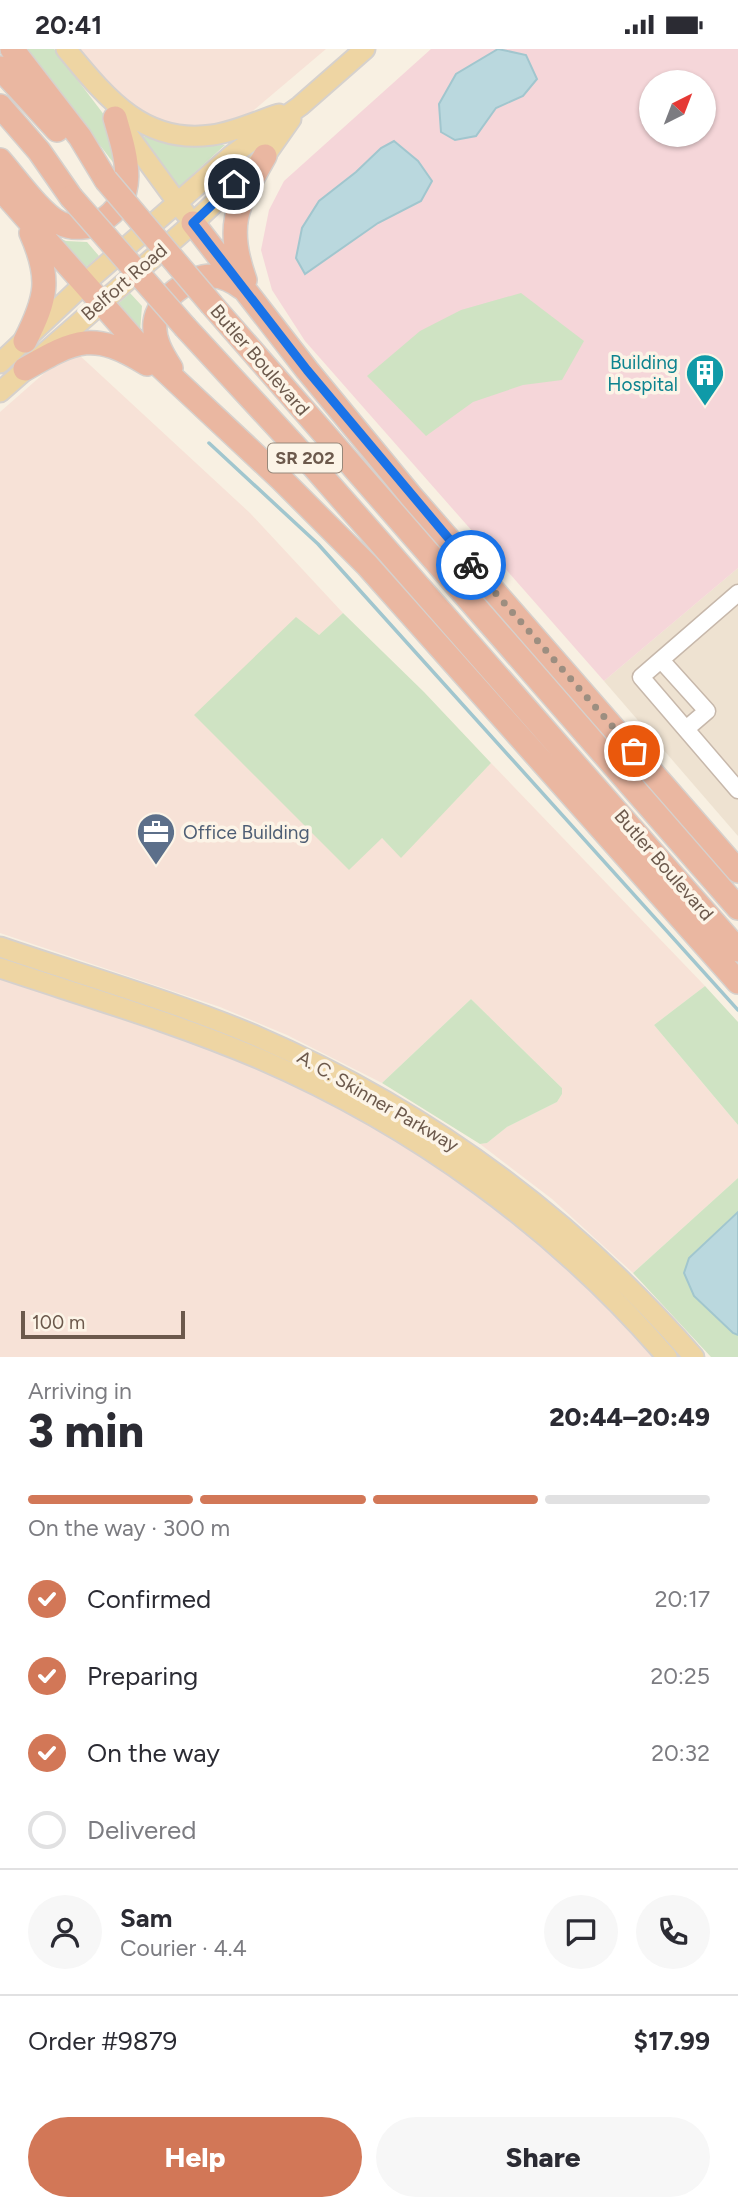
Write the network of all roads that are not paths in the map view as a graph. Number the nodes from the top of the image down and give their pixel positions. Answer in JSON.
{"nodes":[{"id":1,"x":12,"y":49,"type":"edge"},
{"id":2,"x":66,"y":49,"type":"edge"},
{"id":3,"x":365,"y":49,"type":"edge"},
{"id":4,"x":0,"y":68,"type":"edge"},
{"id":5,"x":82,"y":68,"type":"junction"},
{"id":6,"x":0,"y":106,"type":"edge"},
{"id":7,"x":300,"y":106,"type":"junction"},
{"id":8,"x":115,"y":118,"type":"junction"},
{"id":9,"x":0,"y":125,"type":"edge"},
{"id":10,"x":265,"y":156,"type":"junction"},
{"id":11,"x":0,"y":160,"type":"edge"},
{"id":12,"x":106,"y":180,"type":"junction"},
{"id":13,"x":0,"y":188,"type":"edge"},
{"id":14,"x":71,"y":197,"type":"junction"},
{"id":15,"x":178,"y":203,"type":"junction"},
{"id":16,"x":16,"y":206,"type":"junction"},
{"id":17,"x":193,"y":223,"type":"junction"},
{"id":18,"x":84,"y":284,"type":"junction"},
{"id":19,"x":253,"y":299,"type":"junction"},
{"id":20,"x":100,"y":303,"type":"junction"},
{"id":21,"x":25,"y":341,"type":"junction"},
{"id":22,"x":0,"y":363,"type":"edge"},
{"id":23,"x":25,"y":369,"type":"junction"},
{"id":24,"x":182,"y":386,"type":"junction"},
{"id":25,"x":0,"y":392,"type":"edge"},
{"id":26,"x":738,"y":593,"type":"edge"},
{"id":27,"x":661,"y":660,"type":"junction"},
{"id":28,"x":686,"y":729,"type":"junction"},
{"id":29,"x":738,"y":790,"type":"edge"},
{"id":30,"x":738,"y":871,"type":"edge"},
{"id":31,"x":738,"y":908,"type":"edge"},
{"id":32,"x":0,"y":947,"type":"edge"},
{"id":33,"x":738,"y":950,"type":"edge"},
{"id":34,"x":0,"y":968,"type":"edge"},
{"id":35,"x":738,"y":982,"type":"edge"},
{"id":36,"x":667,"y":1357,"type":"edge"},
{"id":37,"x":694,"y":1357,"type":"edge"}],
"edges":[{"from":1,"to":12,"type":"highway"},
{"from":2,"to":5,"type":"main road"},
{"from":3,"to":7,"type":"main road","name":"Belfort Road"},
{"from":4,"to":12,"type":"highway","name":"Butler Boulevard","number":"SR 202"},
{"from":5,"to":7,"type":"main road"},
{"from":5,"to":8,"type":"main road"},
{"from":6,"to":14,"type":"highway"},
{"from":7,"to":10,"type":"main road","name":"Belfort Road"},
{"from":7,"to":15,"type":"main road","name":"Belfort Road"},
{"from":8,"to":11,"type":"highway"},
{"from":8,"to":15,"type":"main road"},
{"from":9,"to":14,"type":"highway","name":"Butler Boulevard","number":"SR 202"},
{"from":10,"to":17,"type":"main road","name":"Belfort Road"},
{"from":10,"to":19,"type":"highway"},
{"from":12,"to":31,"type":"highway","name":"Butler Boulevard","number":"SR 202","bridge":true},
{"from":13,"to":16,"type":"highway"},
{"from":14,"to":33,"type":"highway","name":"Butler Boulevard","number":"SR 202","bridge":true},
{"from":15,"to":17,"type":"main road"},
{"from":15,"to":18,"type":"main road","name":"Belfort Road"},
{"from":16,"to":18,"type":"highway"},
{"from":16,"to":21,"type":"highway"},
{"from":17,"to":19,"type":"highway"},
{"from":17,"to":20,"type":"main road","name":"Belfort Road"},
{"from":18,"to":20,"type":"highway"},
{"from":18,"to":21,"type":"main road","name":"Belfort Road"},
{"from":19,"to":24,"type":"highway"},
{"from":19,"to":30,"type":"highway"},
{"from":20,"to":23,"type":"main road","name":"Belfort Road"},
{"from":20,"to":24,"type":"highway"},
{"from":21,"to":22,"type":"main road","name":"Belfort Road"},
{"from":23,"to":24,"type":"highway"},
{"from":23,"to":25,"type":"main road","name":"Belfort Road"},
{"from":24,"to":35,"type":"highway"},
{"from":26,"to":27,"type":"street"},
{"from":27,"to":28,"type":"street"},
{"from":27,"to":28,"type":"street"},
{"from":28,"to":29,"type":"street"},
{"from":32,"to":37,"type":"main road","name":"A. C. Skinner Parkway"},
{"from":34,"to":36,"type":"main road","name":"A. C. Skinner Parkway"}]}
